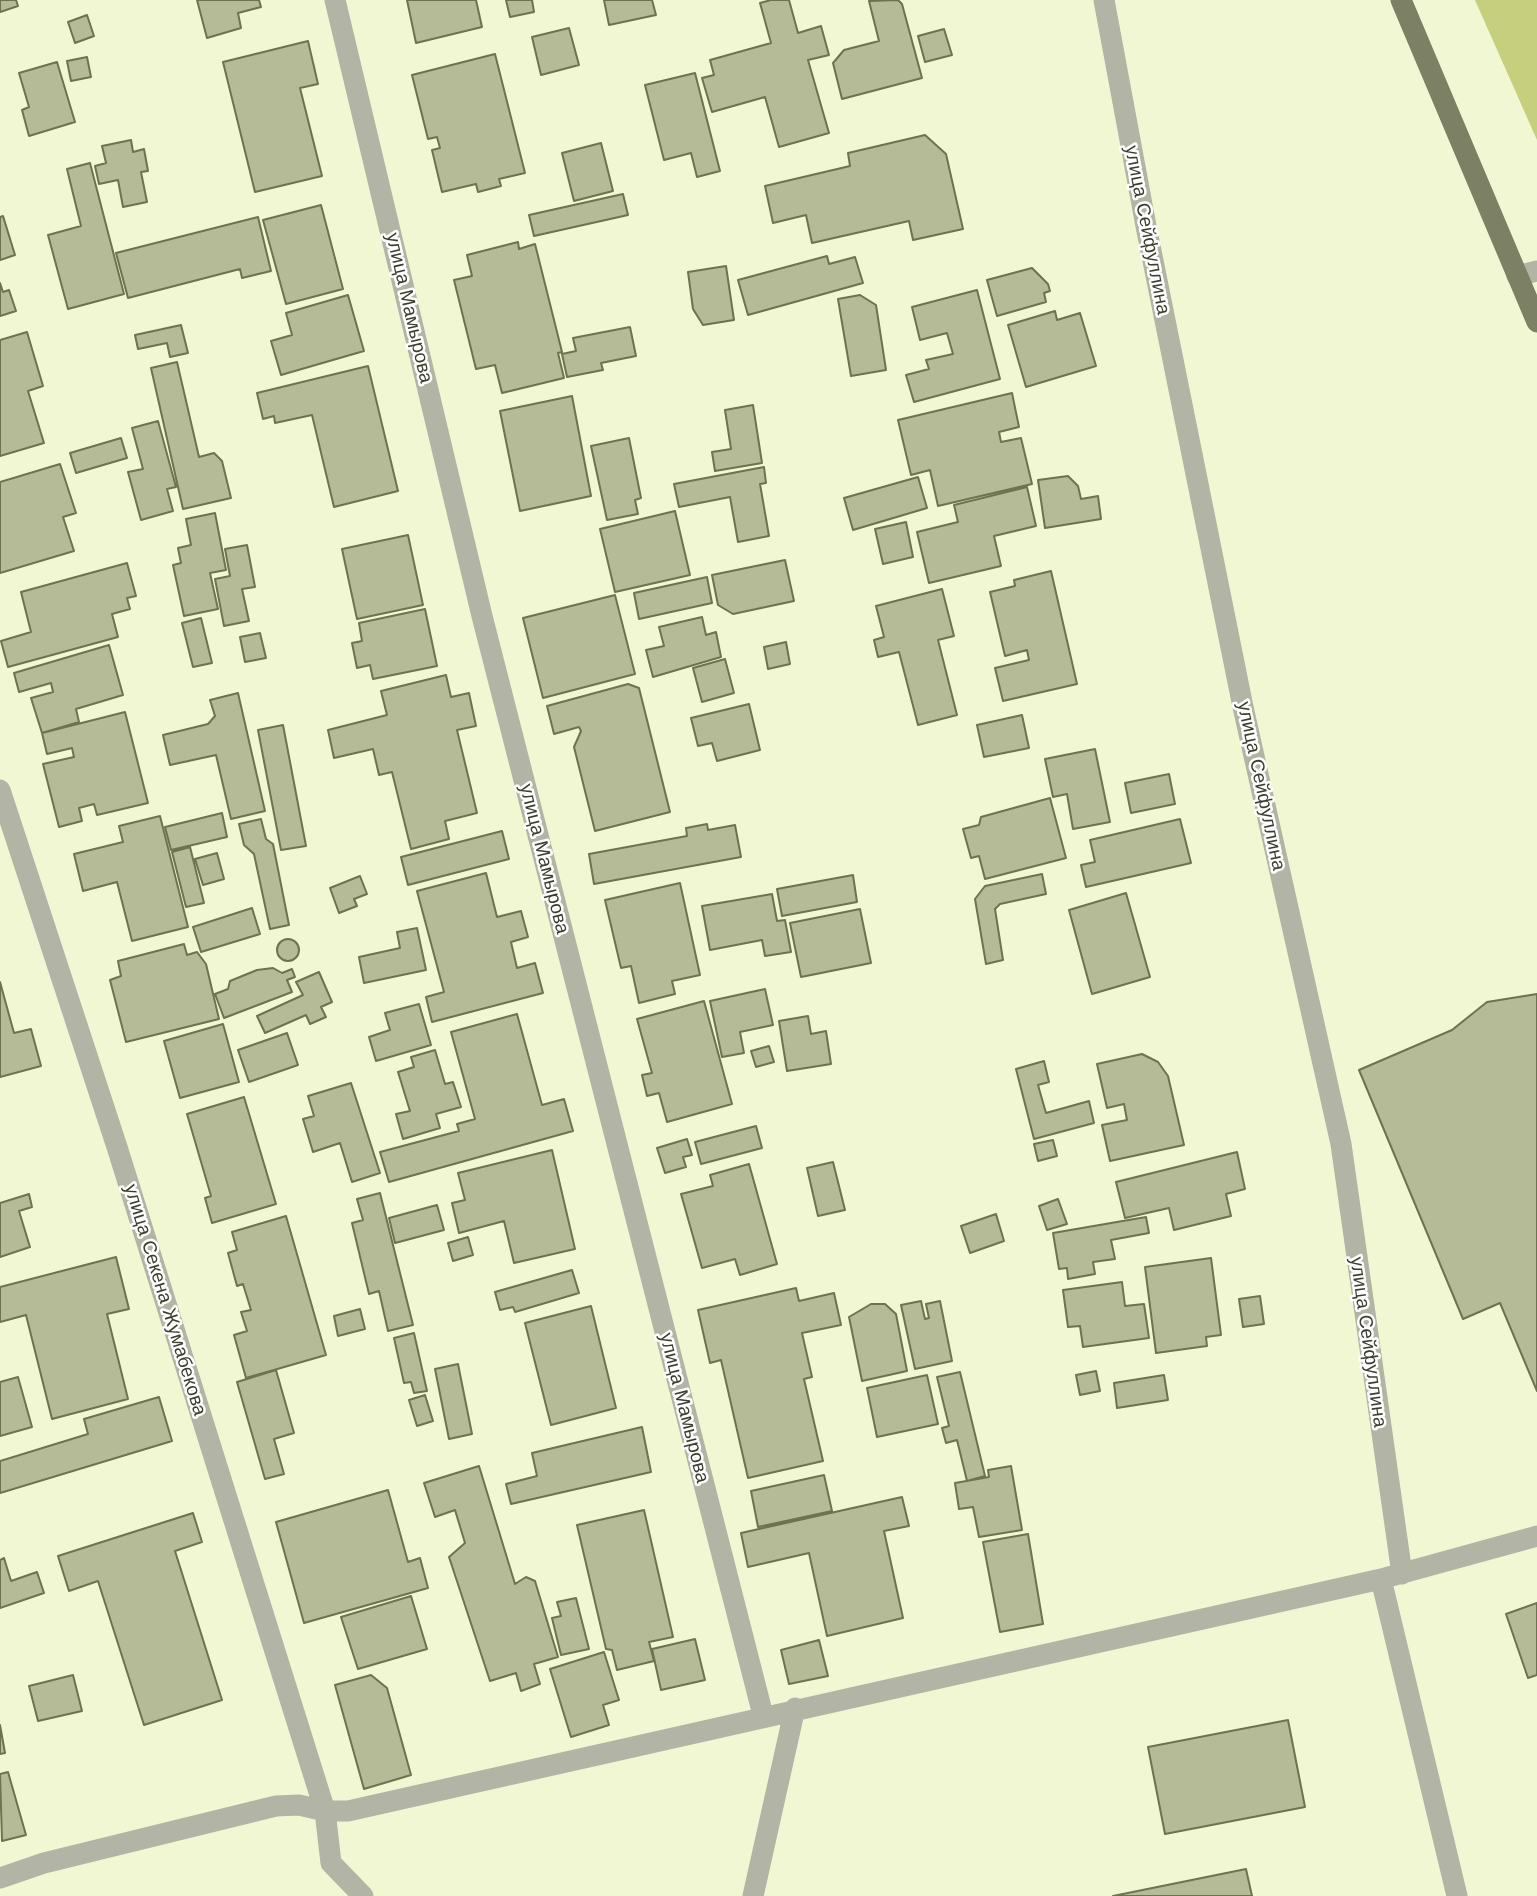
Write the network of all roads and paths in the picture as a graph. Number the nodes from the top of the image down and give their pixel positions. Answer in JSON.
{"nodes":[{"id":1,"x":335,"y":0,"type":"edge"},
{"id":2,"x":1104,"y":0,"type":"edge"},
{"id":3,"x":1401,"y":0,"type":"edge"},
{"id":4,"x":1527,"y":274,"type":"edge"},
{"id":5,"x":1537,"y":322,"type":"edge"},
{"id":6,"x":0,"y":790,"type":"edge"},
{"id":7,"x":1537,"y":1536,"type":"edge"},
{"id":8,"x":1402,"y":1574,"type":"junction"},
{"id":9,"x":1381,"y":1579,"type":"junction"},
{"id":10,"x":795,"y":1708,"type":"junction"},
{"id":11,"x":763,"y":1715,"type":"junction"},
{"id":12,"x":325,"y":1811,"type":"junction"},
{"id":13,"x":0,"y":1878,"type":"edge"},
{"id":14,"x":363,"y":1896,"type":"edge"},
{"id":15,"x":752,"y":1896,"type":"edge"},
{"id":16,"x":1457,"y":1896,"type":"edge"}],
"edges":[{"from":1,"to":11,"type":"street","name":"улица Мамырова"},
{"from":2,"to":8,"type":"street","name":"улица Сейфуллина"},
{"from":3,"to":4,"type":"main road"},
{"from":4,"to":5,"type":"main road"},
{"from":6,"to":12,"type":"street","name":"улица Секена Жумабекова"},
{"from":7,"to":8,"type":"street"},
{"from":8,"to":9,"type":"street"},
{"from":9,"to":10,"type":"street"},
{"from":9,"to":16,"type":"street"},
{"from":10,"to":11,"type":"street"},
{"from":10,"to":15,"type":"street"},
{"from":11,"to":12,"type":"street"},
{"from":12,"to":13,"type":"street"},
{"from":12,"to":14,"type":"street","name":"улица Секена Жумабекова"}]}
